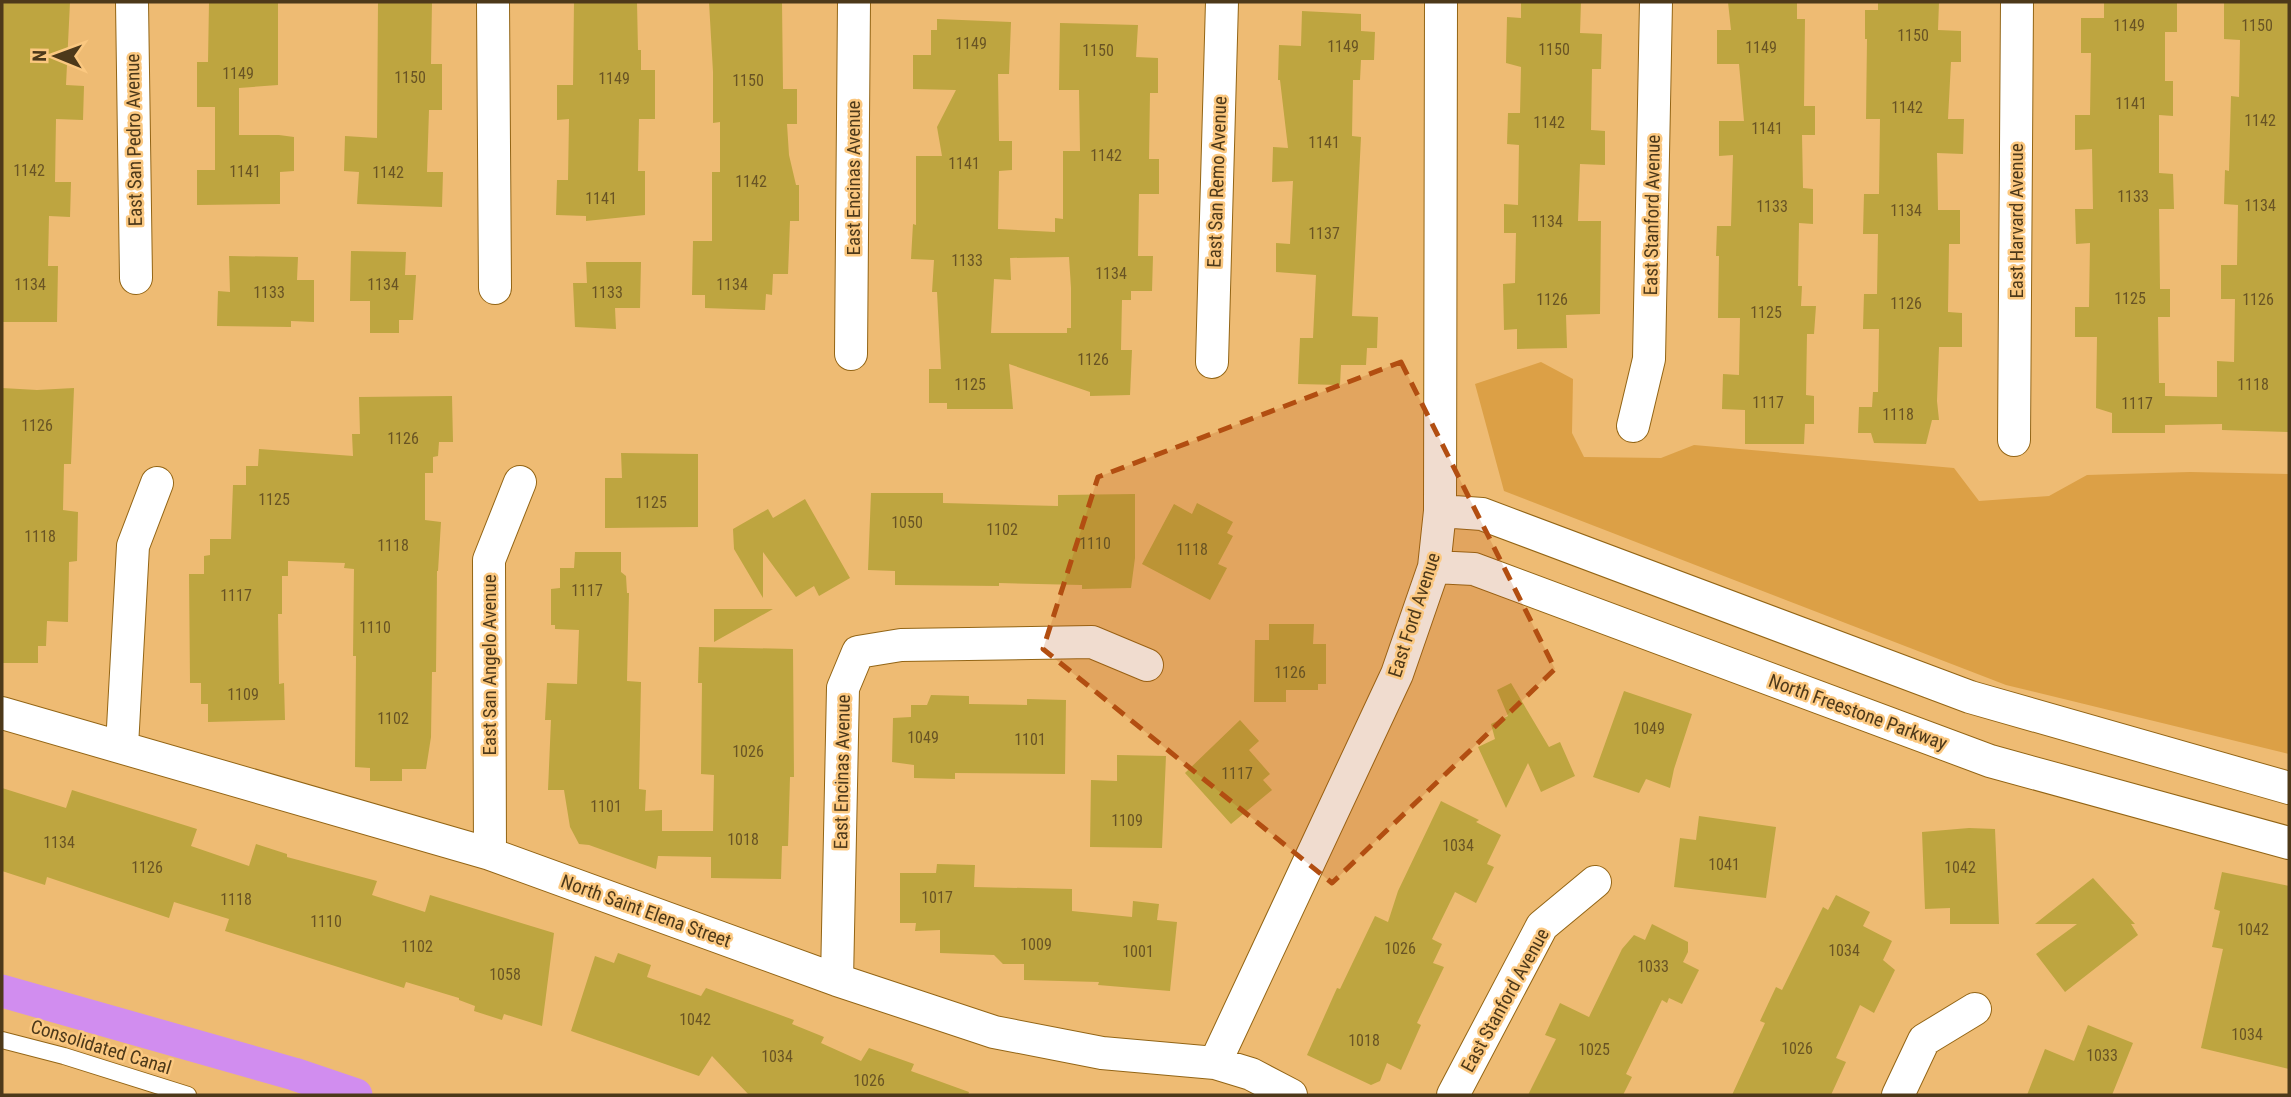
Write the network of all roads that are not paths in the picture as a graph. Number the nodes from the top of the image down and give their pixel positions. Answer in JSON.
{"nodes":[{"id":1,"x":132,"y":2,"type":"edge"},
{"id":2,"x":493,"y":2,"type":"edge"},
{"id":3,"x":854,"y":2,"type":"edge"},
{"id":4,"x":1222,"y":2,"type":"edge"},
{"id":5,"x":1441,"y":2,"type":"edge"},
{"id":6,"x":1656,"y":2,"type":"edge"},
{"id":7,"x":2017,"y":2,"type":"edge"},
{"id":8,"x":136,"y":278,"type":"dead end"},
{"id":9,"x":495,"y":288,"type":"dead end"},
{"id":10,"x":851,"y":354,"type":"dead end"},
{"id":11,"x":1212,"y":362,"type":"dead end"},
{"id":12,"x":1633,"y":426,"type":"dead end"},
{"id":13,"x":2014,"y":440,"type":"dead end"},
{"id":14,"x":520,"y":482,"type":"dead end"},
{"id":15,"x":157,"y":483,"type":"dead end"},
{"id":16,"x":1440,"y":510,"type":"junction"},
{"id":17,"x":1434,"y":567,"type":"junction"},
{"id":18,"x":1147,"y":665,"type":"dead end"},
{"id":19,"x":2,"y":713,"type":"edge"},
{"id":20,"x":122,"y":746,"type":"junction"},
{"id":21,"x":2289,"y":788,"type":"edge"},
{"id":22,"x":2289,"y":843,"type":"edge"},
{"id":23,"x":490,"y":854,"type":"junction"},
{"id":24,"x":1595,"y":882,"type":"dead end"},
{"id":25,"x":837,"y":980,"type":"junction"},
{"id":26,"x":1975,"y":1009,"type":"dead end"},
{"id":27,"x":2,"y":1040,"type":"edge"},
{"id":28,"x":1215,"y":1063,"type":"junction"},
{"id":29,"x":188,"y":1095,"type":"edge"},
{"id":30,"x":1291,"y":1095,"type":"edge"},
{"id":31,"x":1453,"y":1095,"type":"edge"},
{"id":32,"x":1898,"y":1095,"type":"edge"}],
"edges":[{"from":1,"to":8,"type":"street","name":"East San Pedro Avenue"},
{"from":2,"to":9,"type":"street"},
{"from":3,"to":10,"type":"street","name":"East Encinas Avenue"},
{"from":4,"to":11,"type":"street","name":"East San Remo Avenue"},
{"from":5,"to":16,"type":"street","name":"East Ford Avenue"},
{"from":6,"to":12,"type":"street","name":"East Stanford Avenue"},
{"from":7,"to":13,"type":"street","name":"East Harvard Avenue"},
{"from":14,"to":23,"type":"street","name":"East San Angelo Avenue"},
{"from":15,"to":20,"type":"street"},
{"from":16,"to":17,"type":"street","name":"East Ford Avenue"},
{"from":16,"to":21,"type":"street"},
{"from":17,"to":22,"type":"street","name":"North Freestone Parkway"},
{"from":17,"to":28,"type":"street","name":"East Ford Avenue"},
{"from":18,"to":25,"type":"street","name":"East Encinas Avenue"},
{"from":19,"to":20,"type":"street","name":"North Saint Elena Street"},
{"from":20,"to":23,"type":"street","name":"North Saint Elena Street"},
{"from":23,"to":25,"type":"street","name":"North Saint Elena Street"},
{"from":24,"to":31,"type":"street","name":"East Stanford Avenue"},
{"from":25,"to":28,"type":"street","name":"North Saint Elena Street"},
{"from":26,"to":32,"type":"street"},
{"from":27,"to":29,"type":"lane","name":"Consolidated Canal"},
{"from":28,"to":30,"type":"street","name":"North Saint Elena Street"}]}
